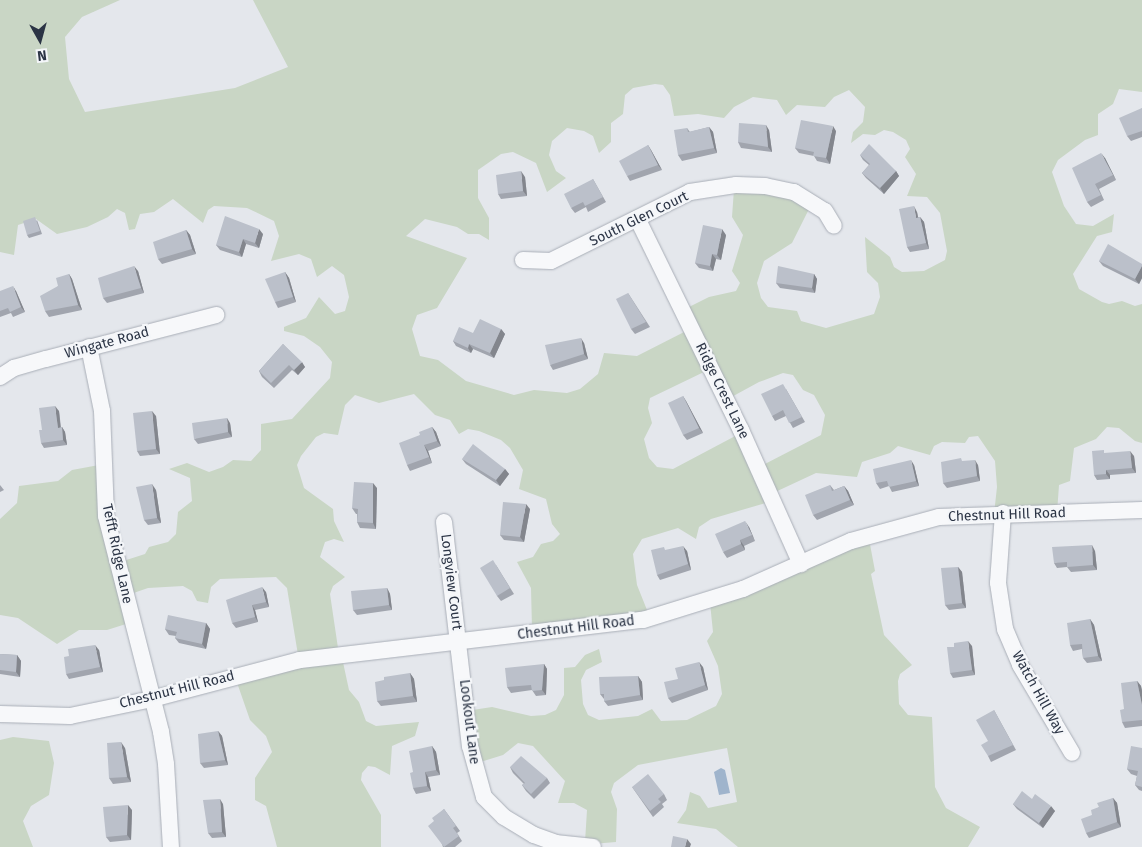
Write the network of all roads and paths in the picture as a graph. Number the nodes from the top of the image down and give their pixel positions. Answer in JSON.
{"nodes":[{"id":1,"x":638,"y":220,"type":"junction"},
{"id":2,"x":834,"y":226,"type":"dead end"},
{"id":3,"x":523,"y":260,"type":"dead end"},
{"id":4,"x":216,"y":315,"type":"dead end"},
{"id":5,"x":89,"y":347,"type":"junction"},
{"id":6,"x":0,"y":377,"type":"edge"},
{"id":7,"x":1142,"y":510,"type":"edge"},
{"id":8,"x":1004,"y":513,"type":"junction"},
{"id":9,"x":444,"y":522,"type":"dead end"},
{"id":10,"x":801,"y":564,"type":"junction"},
{"id":11,"x":458,"y":641,"type":"junction"},
{"id":12,"x":152,"y":699,"type":"junction"},
{"id":13,"x":0,"y":714,"type":"edge"},
{"id":14,"x":1072,"y":753,"type":"dead end"},
{"id":15,"x":171,"y":847,"type":"edge"},
{"id":16,"x":593,"y":847,"type":"edge"}],
"edges":[{"from":1,"to":2,"type":"street","name":"South Glen Court"},
{"from":1,"to":3,"type":"street","name":"South Glen Court"},
{"from":1,"to":10,"type":"street","name":"Ridge Crest Lane"},
{"from":4,"to":5,"type":"street","name":"Wingate Road"},
{"from":5,"to":6,"type":"street","name":"Wingate Road"},
{"from":5,"to":12,"type":"street","name":"Tefft Ridge Lane"},
{"from":7,"to":8,"type":"street","name":"Chestnut Hill Road"},
{"from":8,"to":10,"type":"street","name":"Chestnut Hill Road"},
{"from":8,"to":14,"type":"street","name":"Watch Hill Way"},
{"from":9,"to":11,"type":"street","name":"Longview Court"},
{"from":10,"to":11,"type":"street","name":"Chestnut Hill Road"},
{"from":11,"to":12,"type":"street","name":"Chestnut Hill Road"},
{"from":11,"to":16,"type":"street","name":"Lookout Lane"},
{"from":12,"to":13,"type":"street","name":"Chestnut Hill Road"},
{"from":12,"to":15,"type":"street","name":"Tefft Ridge Lane"}]}
